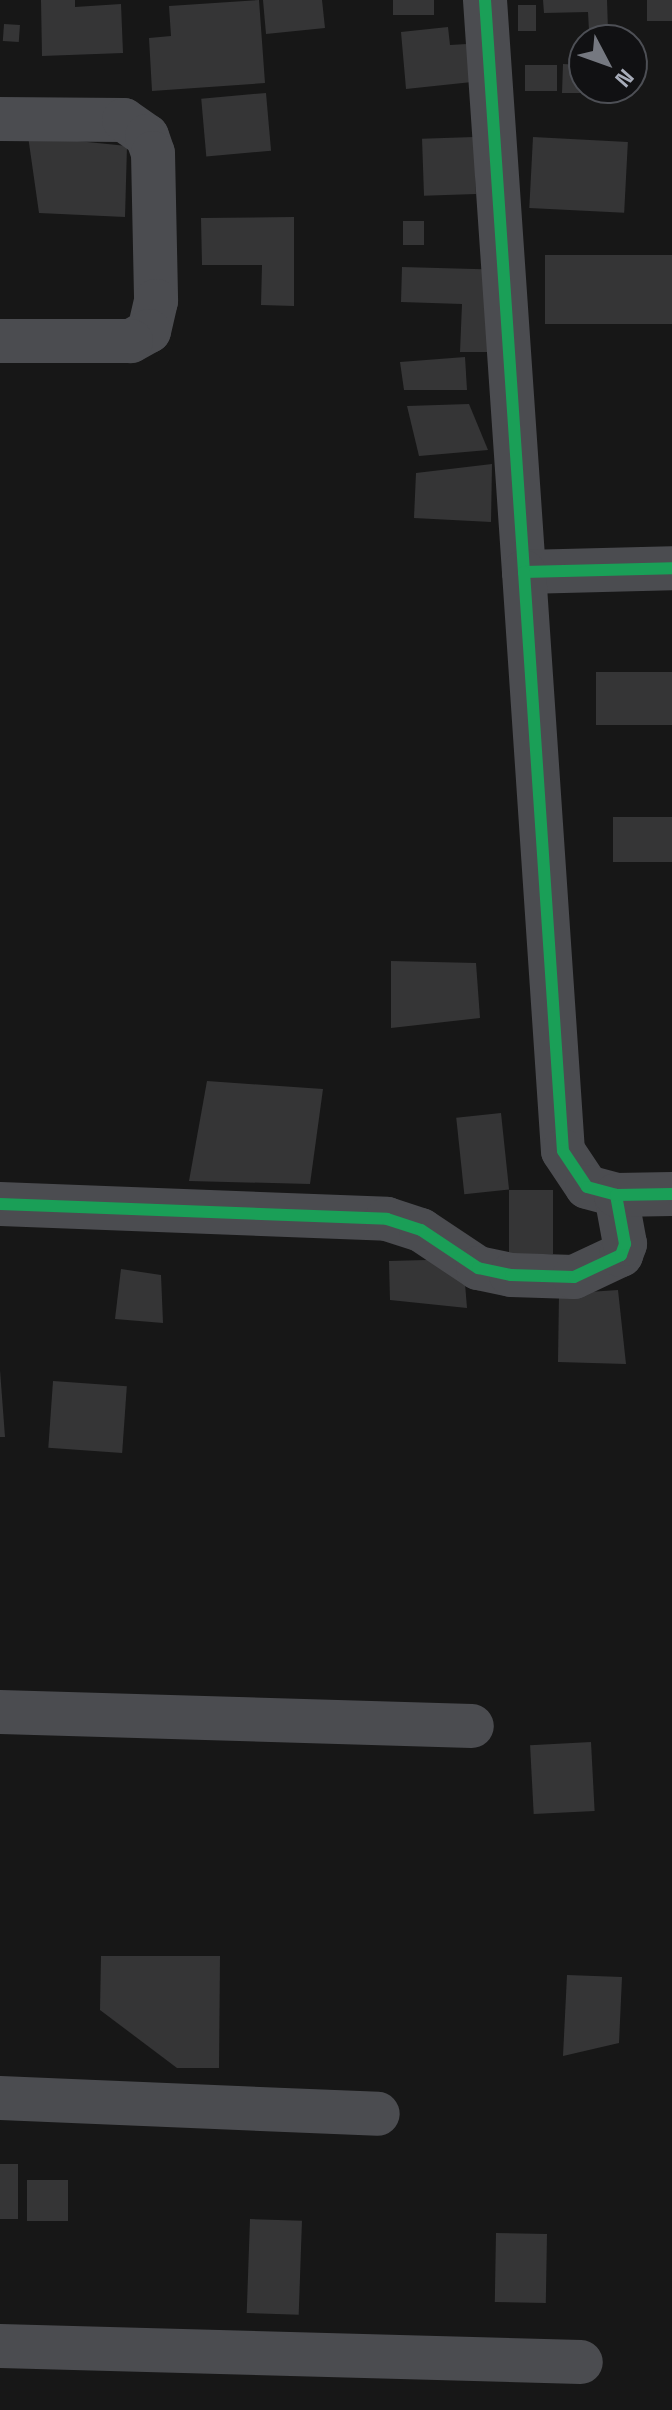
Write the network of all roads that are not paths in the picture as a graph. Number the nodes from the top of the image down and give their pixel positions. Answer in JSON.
{"nodes":[{"id":1,"x":485,"y":0,"type":"edge"},
{"id":2,"x":0,"y":119,"type":"edge"},
{"id":3,"x":0,"y":341,"type":"edge"},
{"id":4,"x":672,"y":568,"type":"edge"},
{"id":5,"x":524,"y":572,"type":"junction"},
{"id":6,"x":672,"y":1194,"type":"edge"},
{"id":7,"x":616,"y":1195,"type":"junction"},
{"id":8,"x":0,"y":1204,"type":"edge"},
{"id":9,"x":0,"y":1712,"type":"edge"},
{"id":10,"x":472,"y":1726,"type":"dead end"},
{"id":11,"x":0,"y":2098,"type":"edge"},
{"id":12,"x":378,"y":2114,"type":"dead end"},
{"id":13,"x":0,"y":2346,"type":"edge"},
{"id":14,"x":581,"y":2362,"type":"dead end"}],
"edges":[{"from":1,"to":5,"type":"street"},
{"from":2,"to":3,"type":"street"},
{"from":4,"to":5,"type":"street"},
{"from":5,"to":7,"type":"street"},
{"from":6,"to":7,"type":"street"},
{"from":7,"to":8,"type":"street"},
{"from":9,"to":10,"type":"street"},
{"from":11,"to":12,"type":"street"},
{"from":13,"to":14,"type":"street"}]}
